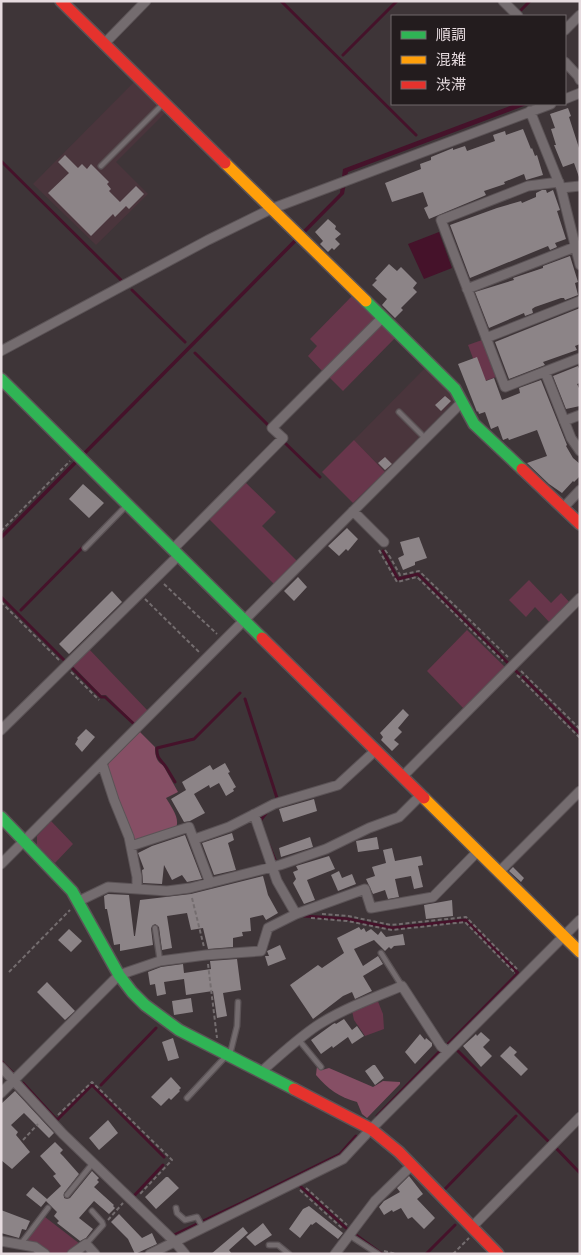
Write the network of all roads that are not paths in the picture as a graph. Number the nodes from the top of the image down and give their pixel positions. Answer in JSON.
{"nodes":[{"id":1,"x":61,"y":1,"type":"edge"},
{"id":2,"x":146,"y":1,"type":"edge"},
{"id":3,"x":503,"y":1,"type":"edge"},
{"id":4,"x":517,"y":15,"type":"edge"},
{"id":5,"x":580,"y":15,"type":"edge"},
{"id":6,"x":566,"y":29,"type":"edge"},
{"id":7,"x":104,"y":44,"type":"junction"},
{"id":8,"x":566,"y":63,"type":"edge"},
{"id":9,"x":579,"y":77,"type":"edge"},
{"id":10,"x":580,"y":93,"type":"edge"},
{"id":11,"x":566,"y":99,"type":"edge"},
{"id":12,"x":164,"y":103,"type":"junction"},
{"id":13,"x":548,"y":105,"type":"edge"},
{"id":14,"x":530,"y":111,"type":"junction"},
{"id":15,"x":101,"y":166,"type":"dead end"},
{"id":16,"x":560,"y":185,"type":"junction"},
{"id":17,"x":580,"y":186,"type":"edge"},
{"id":18,"x":271,"y":208,"type":"junction"},
{"id":19,"x":578,"y":246,"type":"edge"},
{"id":20,"x":580,"y":265,"type":"edge"},
{"id":21,"x":467,"y":289,"type":"junction"},
{"id":22,"x":580,"y":301,"type":"edge"},
{"id":23,"x":382,"y":318,"type":"junction"},
{"id":24,"x":486,"y":338,"type":"junction"},
{"id":25,"x":1,"y":351,"type":"edge"},
{"id":26,"x":580,"y":358,"type":"edge"},
{"id":27,"x":545,"y":372,"type":"junction"},
{"id":28,"x":1,"y":379,"type":"edge"},
{"id":29,"x":462,"y":402,"type":"junction"},
{"id":30,"x":399,"y":412,"type":"dead end"},
{"id":31,"x":580,"y":414,"type":"edge"},
{"id":32,"x":564,"y":421,"type":"junction"},
{"id":33,"x":425,"y":438,"type":"junction"},
{"id":34,"x":580,"y":451,"type":"edge"},
{"id":35,"x":580,"y":490,"type":"edge"},
{"id":36,"x":128,"y":504,"type":"junction"},
{"id":37,"x":563,"y":508,"type":"junction"},
{"id":38,"x":353,"y":511,"type":"junction"},
{"id":39,"x":580,"y":524,"type":"edge"},
{"id":40,"x":384,"y":542,"type":"dead end"},
{"id":41,"x":85,"y":548,"type":"dead end"},
{"id":42,"x":176,"y":552,"type":"junction"},
{"id":43,"x":580,"y":598,"type":"edge"},
{"id":44,"x":244,"y":620,"type":"junction"},
{"id":45,"x":1,"y":730,"type":"edge"},
{"id":46,"x":376,"y":750,"type":"junction"},
{"id":47,"x":102,"y":763,"type":"junction"},
{"id":48,"x":403,"y":776,"type":"junction"},
{"id":49,"x":580,"y":791,"type":"edge"},
{"id":50,"x":421,"y":794,"type":"junction"},
{"id":51,"x":254,"y":814,"type":"junction"},
{"id":52,"x":1,"y":817,"type":"edge"},
{"id":53,"x":195,"y":839,"type":"junction"},
{"id":54,"x":25,"y":841,"type":"junction"},
{"id":55,"x":131,"y":846,"type":"junction"},
{"id":56,"x":478,"y":851,"type":"junction"},
{"id":57,"x":1,"y":864,"type":"edge"},
{"id":58,"x":272,"y":867,"type":"junction"},
{"id":59,"x":499,"y":872,"type":"junction"},
{"id":60,"x":210,"y":883,"type":"junction"},
{"id":61,"x":137,"y":888,"type":"junction"},
{"id":62,"x":78,"y":901,"type":"junction"},
{"id":63,"x":296,"y":914,"type":"junction"},
{"id":64,"x":580,"y":920,"type":"edge"},
{"id":65,"x":155,"y":928,"type":"dead end"},
{"id":66,"x":564,"y":936,"type":"junction"},
{"id":67,"x":580,"y":952,"type":"edge"},
{"id":68,"x":382,"y":953,"type":"dead end"},
{"id":69,"x":160,"y":961,"type":"junction"},
{"id":70,"x":119,"y":975,"type":"junction"},
{"id":71,"x":402,"y":986,"type":"junction"},
{"id":72,"x":238,"y":1002,"type":"dead end"},
{"id":73,"x":298,"y":1039,"type":"junction"},
{"id":74,"x":448,"y":1052,"type":"junction"},
{"id":75,"x":225,"y":1054,"type":"junction"},
{"id":76,"x":320,"y":1067,"type":"dead end"},
{"id":77,"x":1,"y":1068,"type":"edge"},
{"id":78,"x":261,"y":1072,"type":"junction"},
{"id":79,"x":15,"y":1081,"type":"junction"},
{"id":80,"x":1,"y":1093,"type":"edge"},
{"id":81,"x":187,"y":1098,"type":"dead end"},
{"id":82,"x":580,"y":1117,"type":"edge"},
{"id":83,"x":371,"y":1129,"type":"junction"},
{"id":84,"x":93,"y":1163,"type":"junction"},
{"id":85,"x":412,"y":1165,"type":"junction"},
{"id":86,"x":67,"y":1195,"type":"dead end"},
{"id":87,"x":48,"y":1208,"type":"dead end"},
{"id":88,"x":176,"y":1208,"type":"dead end"},
{"id":89,"x":92,"y":1211,"type":"dead end"},
{"id":90,"x":203,"y":1228,"type":"junction"},
{"id":91,"x":474,"y":1229,"type":"junction"},
{"id":92,"x":351,"y":1233,"type":"junction"},
{"id":93,"x":1,"y":1241,"type":"edge"},
{"id":94,"x":175,"y":1242,"type":"junction"},
{"id":95,"x":86,"y":1244,"type":"junction"},
{"id":96,"x":20,"y":1245,"type":"junction"},
{"id":97,"x":268,"y":1245,"type":"dead end"},
{"id":98,"x":45,"y":1254,"type":"edge"},
{"id":99,"x":72,"y":1254,"type":"edge"},
{"id":100,"x":95,"y":1254,"type":"edge"},
{"id":101,"x":150,"y":1254,"type":"edge"},
{"id":102,"x":185,"y":1254,"type":"edge"},
{"id":103,"x":289,"y":1254,"type":"edge"},
{"id":104,"x":335,"y":1254,"type":"edge"},
{"id":105,"x":378,"y":1254,"type":"edge"},
{"id":106,"x":498,"y":1254,"type":"edge"}],
"edges":[{"from":1,"to":7,"type":"street"},
{"from":2,"to":7,"type":"street"},
{"from":3,"to":4,"type":"street"},
{"from":5,"to":6,"type":"street"},
{"from":7,"to":12,"type":"street"},
{"from":8,"to":9,"type":"street"},
{"from":10,"to":11,"type":"street"},
{"from":12,"to":15,"type":"lane"},
{"from":12,"to":18,"type":"street"},
{"from":13,"to":14,"type":"street"},
{"from":14,"to":16,"type":"street"},
{"from":14,"to":18,"type":"street"},
{"from":16,"to":17,"type":"street"},
{"from":16,"to":19,"type":"street"},
{"from":16,"to":21,"type":"street"},
{"from":18,"to":23,"type":"street"},
{"from":18,"to":25,"type":"street"},
{"from":19,"to":20,"type":"street"},
{"from":19,"to":21,"type":"street"},
{"from":21,"to":24,"type":"street"},
{"from":22,"to":24,"type":"street"},
{"from":23,"to":29,"type":"street"},
{"from":23,"to":42,"type":"street"},
{"from":24,"to":27,"type":"street"},
{"from":26,"to":27,"type":"street"},
{"from":27,"to":32,"type":"street"},
{"from":28,"to":36,"type":"street"},
{"from":29,"to":33,"type":"street"},
{"from":29,"to":37,"type":"street"},
{"from":30,"to":33,"type":"lane"},
{"from":31,"to":32,"type":"street"},
{"from":32,"to":34,"type":"street"},
{"from":33,"to":38,"type":"street"},
{"from":35,"to":37,"type":"street"},
{"from":36,"to":41,"type":"lane"},
{"from":36,"to":42,"type":"street"},
{"from":37,"to":39,"type":"street"},
{"from":38,"to":40,"type":"street"},
{"from":38,"to":44,"type":"street"},
{"from":42,"to":44,"type":"street"},
{"from":42,"to":45,"type":"street"},
{"from":43,"to":48,"type":"street"},
{"from":44,"to":46,"type":"street"},
{"from":44,"to":47,"type":"street"},
{"from":46,"to":48,"type":"street"},
{"from":46,"to":51,"type":"street"},
{"from":47,"to":54,"type":"street"},
{"from":47,"to":55,"type":"street"},
{"from":48,"to":50,"type":"street"},
{"from":49,"to":59,"type":"street"},
{"from":50,"to":56,"type":"street"},
{"from":50,"to":58,"type":"street"},
{"from":51,"to":53,"type":"street"},
{"from":51,"to":58,"type":"street"},
{"from":52,"to":54,"type":"street"},
{"from":53,"to":55,"type":"street"},
{"from":53,"to":60,"type":"street"},
{"from":54,"to":57,"type":"street"},
{"from":54,"to":62,"type":"street"},
{"from":55,"to":61,"type":"street"},
{"from":56,"to":59,"type":"street"},
{"from":56,"to":63,"type":"street"},
{"from":58,"to":60,"type":"street"},
{"from":58,"to":63,"type":"street"},
{"from":59,"to":66,"type":"street"},
{"from":60,"to":61,"type":"street"},
{"from":61,"to":62,"type":"street"},
{"from":62,"to":70,"type":"street"},
{"from":63,"to":69,"type":"street"},
{"from":64,"to":66,"type":"street"},
{"from":65,"to":69,"type":"lane"},
{"from":66,"to":67,"type":"street"},
{"from":66,"to":74,"type":"street"},
{"from":68,"to":71,"type":"lane"},
{"from":69,"to":70,"type":"street"},
{"from":70,"to":75,"type":"street"},
{"from":70,"to":79,"type":"street"},
{"from":71,"to":73,"type":"street"},
{"from":71,"to":74,"type":"street"},
{"from":72,"to":75,"type":"lane"},
{"from":73,"to":76,"type":"lane"},
{"from":73,"to":78,"type":"street"},
{"from":74,"to":83,"type":"street"},
{"from":75,"to":78,"type":"street"},
{"from":75,"to":81,"type":"lane"},
{"from":77,"to":79,"type":"street"},
{"from":78,"to":83,"type":"street"},
{"from":79,"to":80,"type":"street"},
{"from":79,"to":84,"type":"street"},
{"from":82,"to":91,"type":"street"},
{"from":83,"to":85,"type":"street"},
{"from":83,"to":90,"type":"street"},
{"from":84,"to":86,"type":"lane"},
{"from":84,"to":94,"type":"street"},
{"from":85,"to":91,"type":"street"},
{"from":85,"to":92,"type":"street"},
{"from":87,"to":96,"type":"lane"},
{"from":88,"to":90,"type":"lane"},
{"from":89,"to":95,"type":"lane"},
{"from":90,"to":94,"type":"street"},
{"from":91,"to":106,"type":"street"},
{"from":92,"to":104,"type":"street"},
{"from":92,"to":105,"type":"lane"},
{"from":93,"to":96,"type":"street"},
{"from":94,"to":101,"type":"street"},
{"from":94,"to":102,"type":"street"},
{"from":95,"to":99,"type":"street"},
{"from":95,"to":100,"type":"street"},
{"from":96,"to":98,"type":"street"},
{"from":97,"to":103,"type":"lane"}]}
